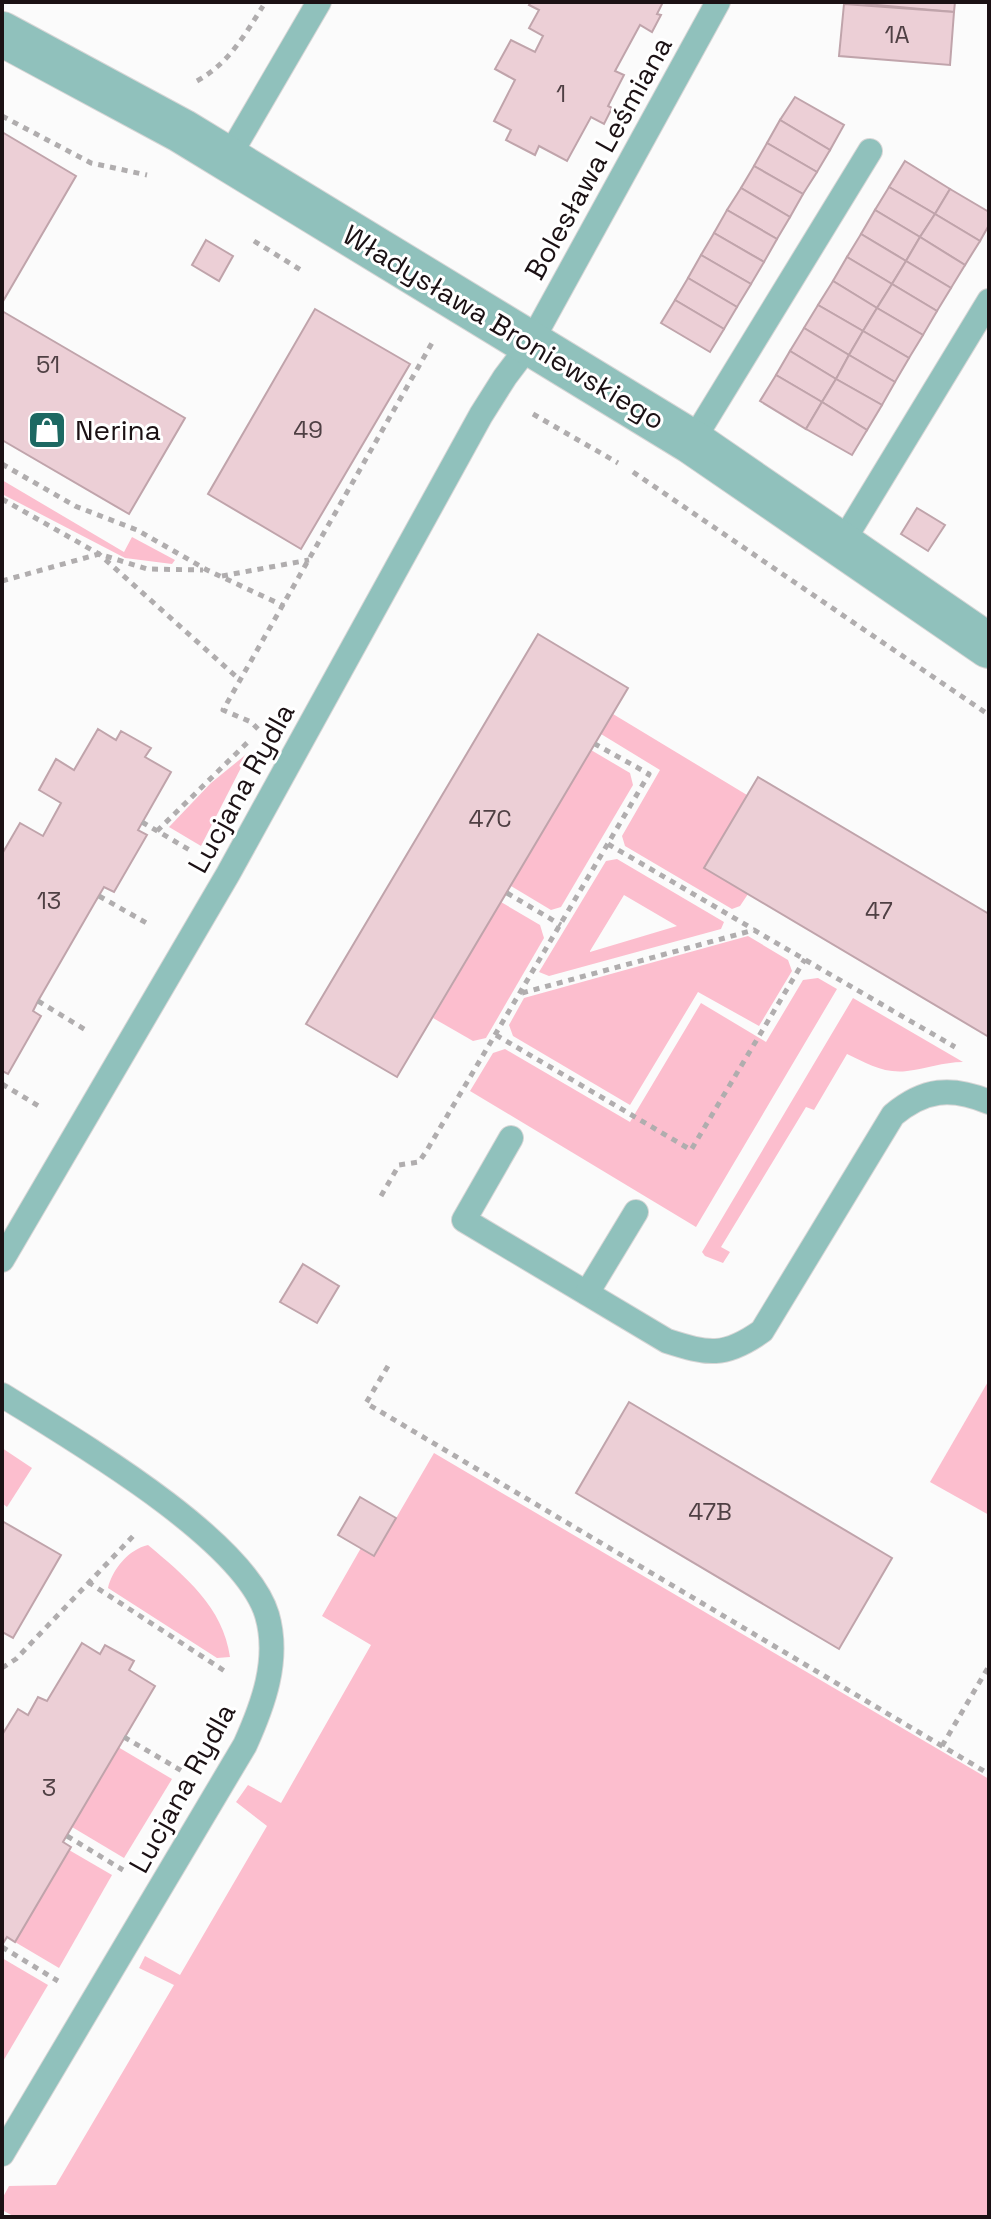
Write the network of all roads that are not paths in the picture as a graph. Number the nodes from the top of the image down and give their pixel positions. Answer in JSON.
{"nodes":[{"id":1,"x":319,"y":2,"type":"edge"},
{"id":2,"x":718,"y":2,"type":"edge"},
{"id":3,"x":2,"y":34,"type":"edge"},
{"id":4,"x":870,"y":151,"type":"dead end"},
{"id":5,"x":228,"y":158,"type":"junction"},
{"id":6,"x":989,"y":301,"type":"edge"},
{"id":7,"x":530,"y":344,"type":"junction"},
{"id":8,"x":692,"y":442,"type":"junction"},
{"id":9,"x":842,"y":543,"type":"junction"},
{"id":10,"x":989,"y":646,"type":"edge"},
{"id":11,"x":989,"y":1102,"type":"edge"},
{"id":12,"x":511,"y":1138,"type":"dead end"},
{"id":13,"x":636,"y":1212,"type":"dead end"},
{"id":14,"x":2,"y":1260,"type":"edge"},
{"id":15,"x":587,"y":1293,"type":"junction"},
{"id":16,"x":2,"y":1395,"type":"edge"},
{"id":17,"x":2,"y":2154,"type":"edge"}],
"edges":[{"from":1,"to":5,"type":"lane"},
{"from":2,"to":7,"type":"lane","name":"Bolesława Leśmiana"},
{"from":3,"to":5,"type":"street","name":"Władysława Broniewskiego"},
{"from":4,"to":8,"type":"lane"},
{"from":5,"to":7,"type":"street","name":"Władysława Broniewskiego"},
{"from":6,"to":9,"type":"lane"},
{"from":7,"to":8,"type":"street","name":"Władysława Broniewskiego"},
{"from":7,"to":14,"type":"lane","name":"Lucjana Rydla"},
{"from":8,"to":9,"type":"street","name":"Władysława Broniewskiego"},
{"from":9,"to":10,"type":"street","name":"Władysława Broniewskiego"},
{"from":11,"to":15,"type":"lane"},
{"from":12,"to":15,"type":"lane"},
{"from":13,"to":15,"type":"lane"},
{"from":16,"to":17,"type":"lane","name":"Lucjana Rydla"}]}
